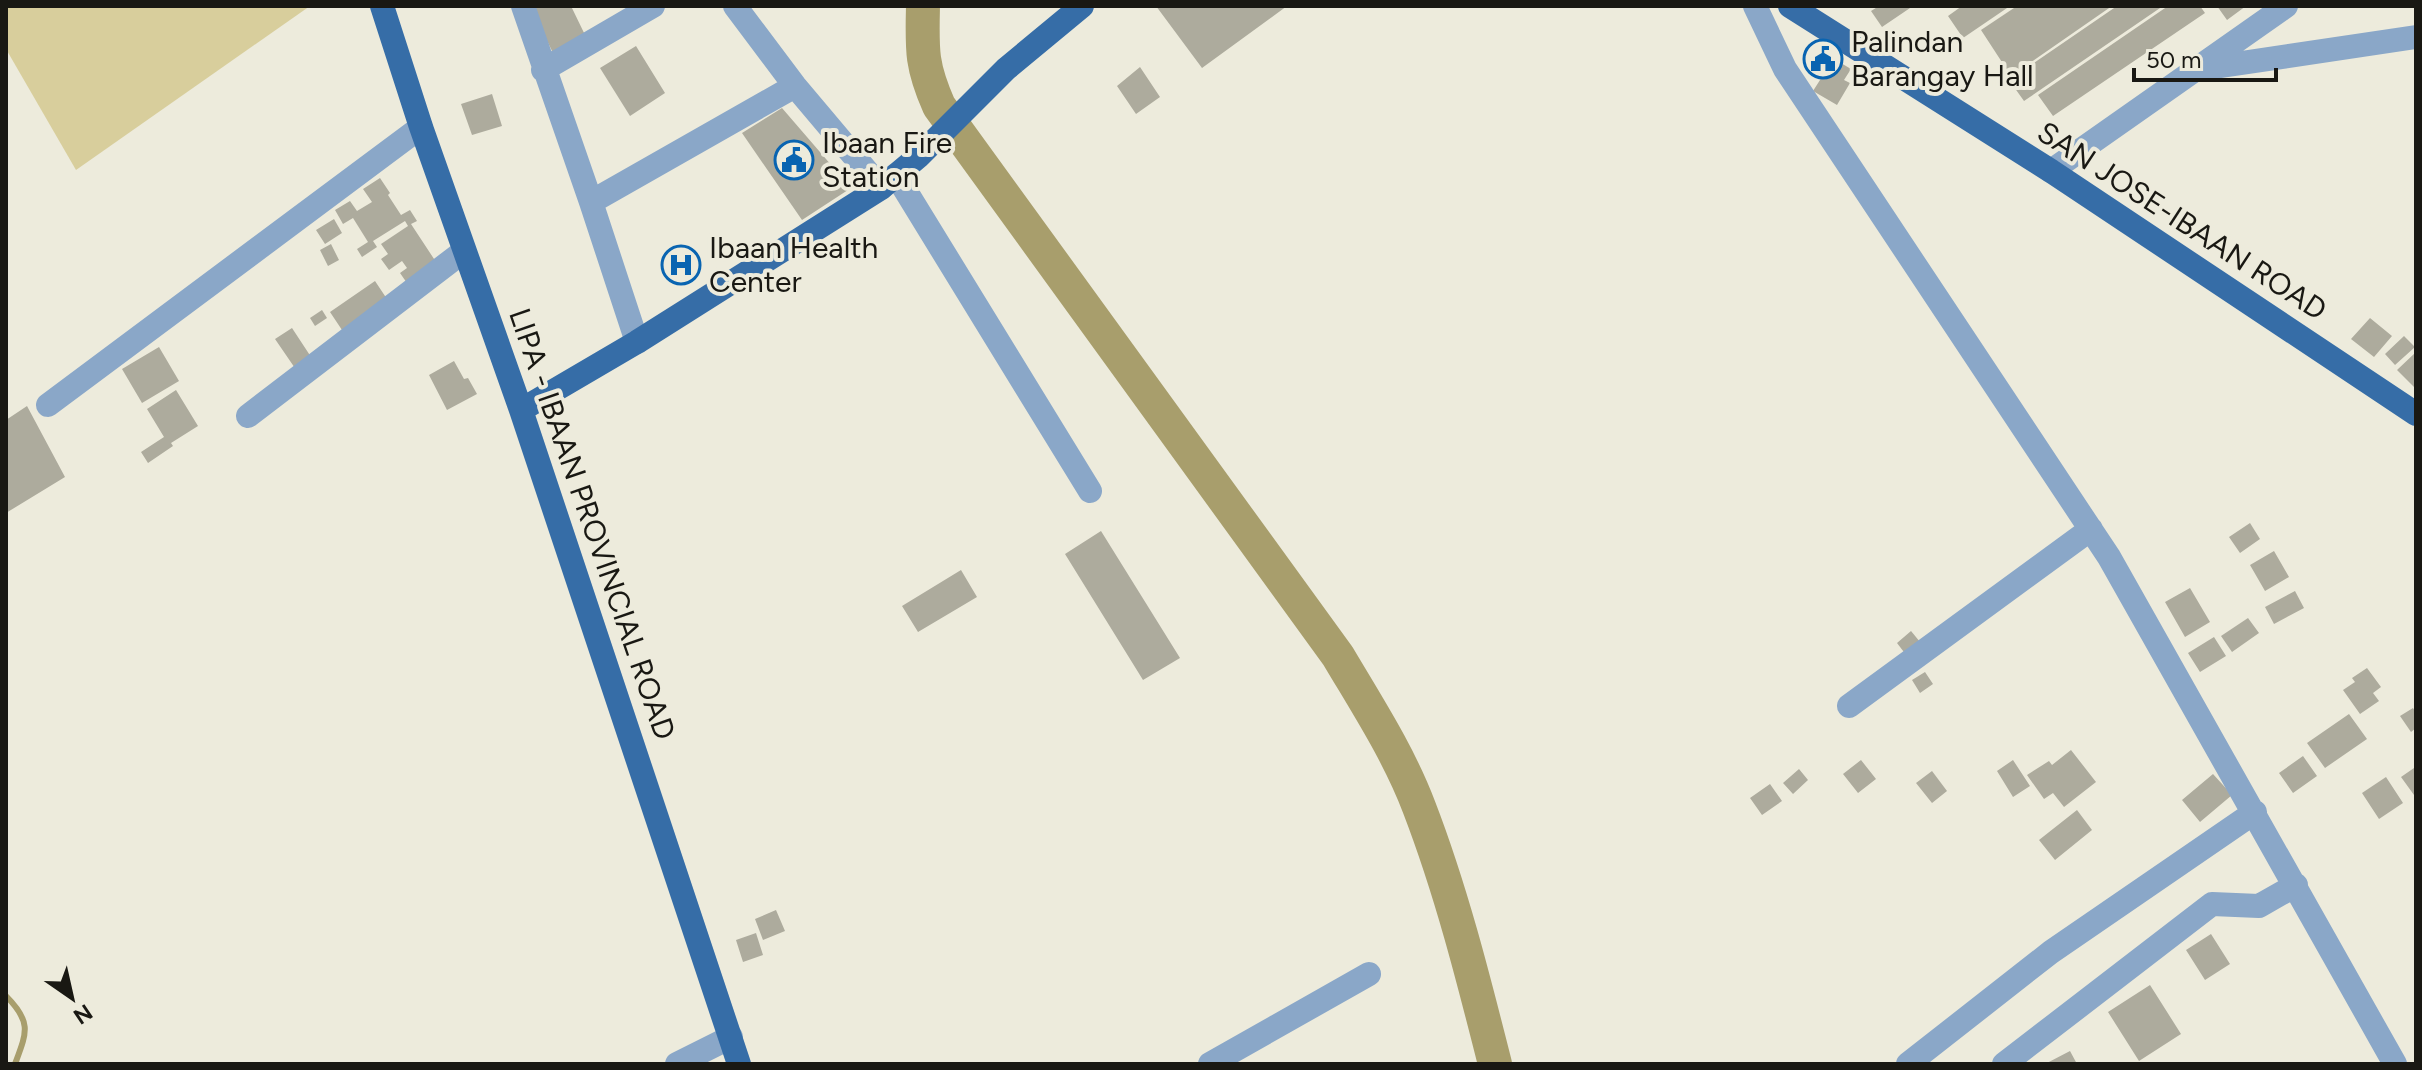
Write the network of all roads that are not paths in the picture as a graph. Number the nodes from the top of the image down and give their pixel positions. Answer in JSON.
{"nodes":[{"id":1,"x":382,"y":6,"type":"edge"},
{"id":2,"x":523,"y":6,"type":"edge"},
{"id":3,"x":653,"y":6,"type":"edge"},
{"id":4,"x":735,"y":6,"type":"edge"},
{"id":5,"x":1082,"y":6,"type":"edge"},
{"id":6,"x":1755,"y":6,"type":"edge"},
{"id":7,"x":1790,"y":6,"type":"edge"},
{"id":8,"x":2286,"y":6,"type":"edge"},
{"id":9,"x":2416,"y":37,"type":"edge"},
{"id":10,"x":2196,"y":69,"type":"junction"},
{"id":11,"x":543,"y":70,"type":"junction"},
{"id":12,"x":795,"y":86,"type":"junction"},
{"id":13,"x":421,"y":127,"type":"junction"},
{"id":14,"x":2051,"y":171,"type":"junction"},
{"id":15,"x":889,"y":182,"type":"junction"},
{"id":16,"x":591,"y":202,"type":"junction"},
{"id":17,"x":464,"y":251,"type":"junction"},
{"id":18,"x":637,"y":342,"type":"junction"},
{"id":19,"x":48,"y":405,"type":"dead end"},
{"id":20,"x":521,"y":410,"type":"junction"},
{"id":21,"x":2416,"y":414,"type":"edge"},
{"id":22,"x":248,"y":416,"type":"dead end"},
{"id":23,"x":1090,"y":491,"type":"dead end"},
{"id":24,"x":2091,"y":529,"type":"junction"},
{"id":25,"x":1849,"y":706,"type":"dead end"},
{"id":26,"x":2255,"y":812,"type":"junction"},
{"id":27,"x":2296,"y":885,"type":"junction"},
{"id":28,"x":1369,"y":974,"type":"dead end"},
{"id":29,"x":731,"y":1037,"type":"junction"},
{"id":30,"x":677,"y":1064,"type":"edge"},
{"id":31,"x":739,"y":1064,"type":"edge"},
{"id":32,"x":1210,"y":1064,"type":"edge"},
{"id":33,"x":1908,"y":1064,"type":"edge"},
{"id":34,"x":2004,"y":1064,"type":"edge"},
{"id":35,"x":2395,"y":1064,"type":"edge"}],
"edges":[{"from":1,"to":13,"type":"main road","name":"LIPA - IBAAN PROVINCIAL ROAD"},
{"from":2,"to":11,"type":"street"},
{"from":3,"to":11,"type":"street"},
{"from":4,"to":12,"type":"street"},
{"from":5,"to":15,"type":"main road"},
{"from":6,"to":24,"type":"street"},
{"from":7,"to":14,"type":"main road","name":"SAN JOSE-IBAAN ROAD"},
{"from":8,"to":10,"type":"street"},
{"from":9,"to":10,"type":"street"},
{"from":10,"to":14,"type":"street"},
{"from":11,"to":16,"type":"street"},
{"from":12,"to":15,"type":"street"},
{"from":12,"to":16,"type":"street"},
{"from":13,"to":17,"type":"main road","name":"LIPA - IBAAN PROVINCIAL ROAD"},
{"from":13,"to":19,"type":"street"},
{"from":14,"to":21,"type":"main road","name":"SAN JOSE-IBAAN ROAD"},
{"from":15,"to":18,"type":"main road"},
{"from":15,"to":23,"type":"street"},
{"from":16,"to":18,"type":"street"},
{"from":17,"to":20,"type":"main road","name":"LIPA - IBAAN PROVINCIAL ROAD"},
{"from":17,"to":22,"type":"street"},
{"from":18,"to":20,"type":"main road"},
{"from":20,"to":29,"type":"main road","name":"LIPA - IBAAN PROVINCIAL ROAD"},
{"from":24,"to":25,"type":"street"},
{"from":24,"to":26,"type":"street"},
{"from":26,"to":27,"type":"street"},
{"from":26,"to":33,"type":"street"},
{"from":27,"to":34,"type":"street"},
{"from":27,"to":35,"type":"street"},
{"from":28,"to":32,"type":"street"},
{"from":29,"to":30,"type":"street"},
{"from":29,"to":31,"type":"main road","name":"LIPA - IBAAN PROVINCIAL ROAD"}]}
